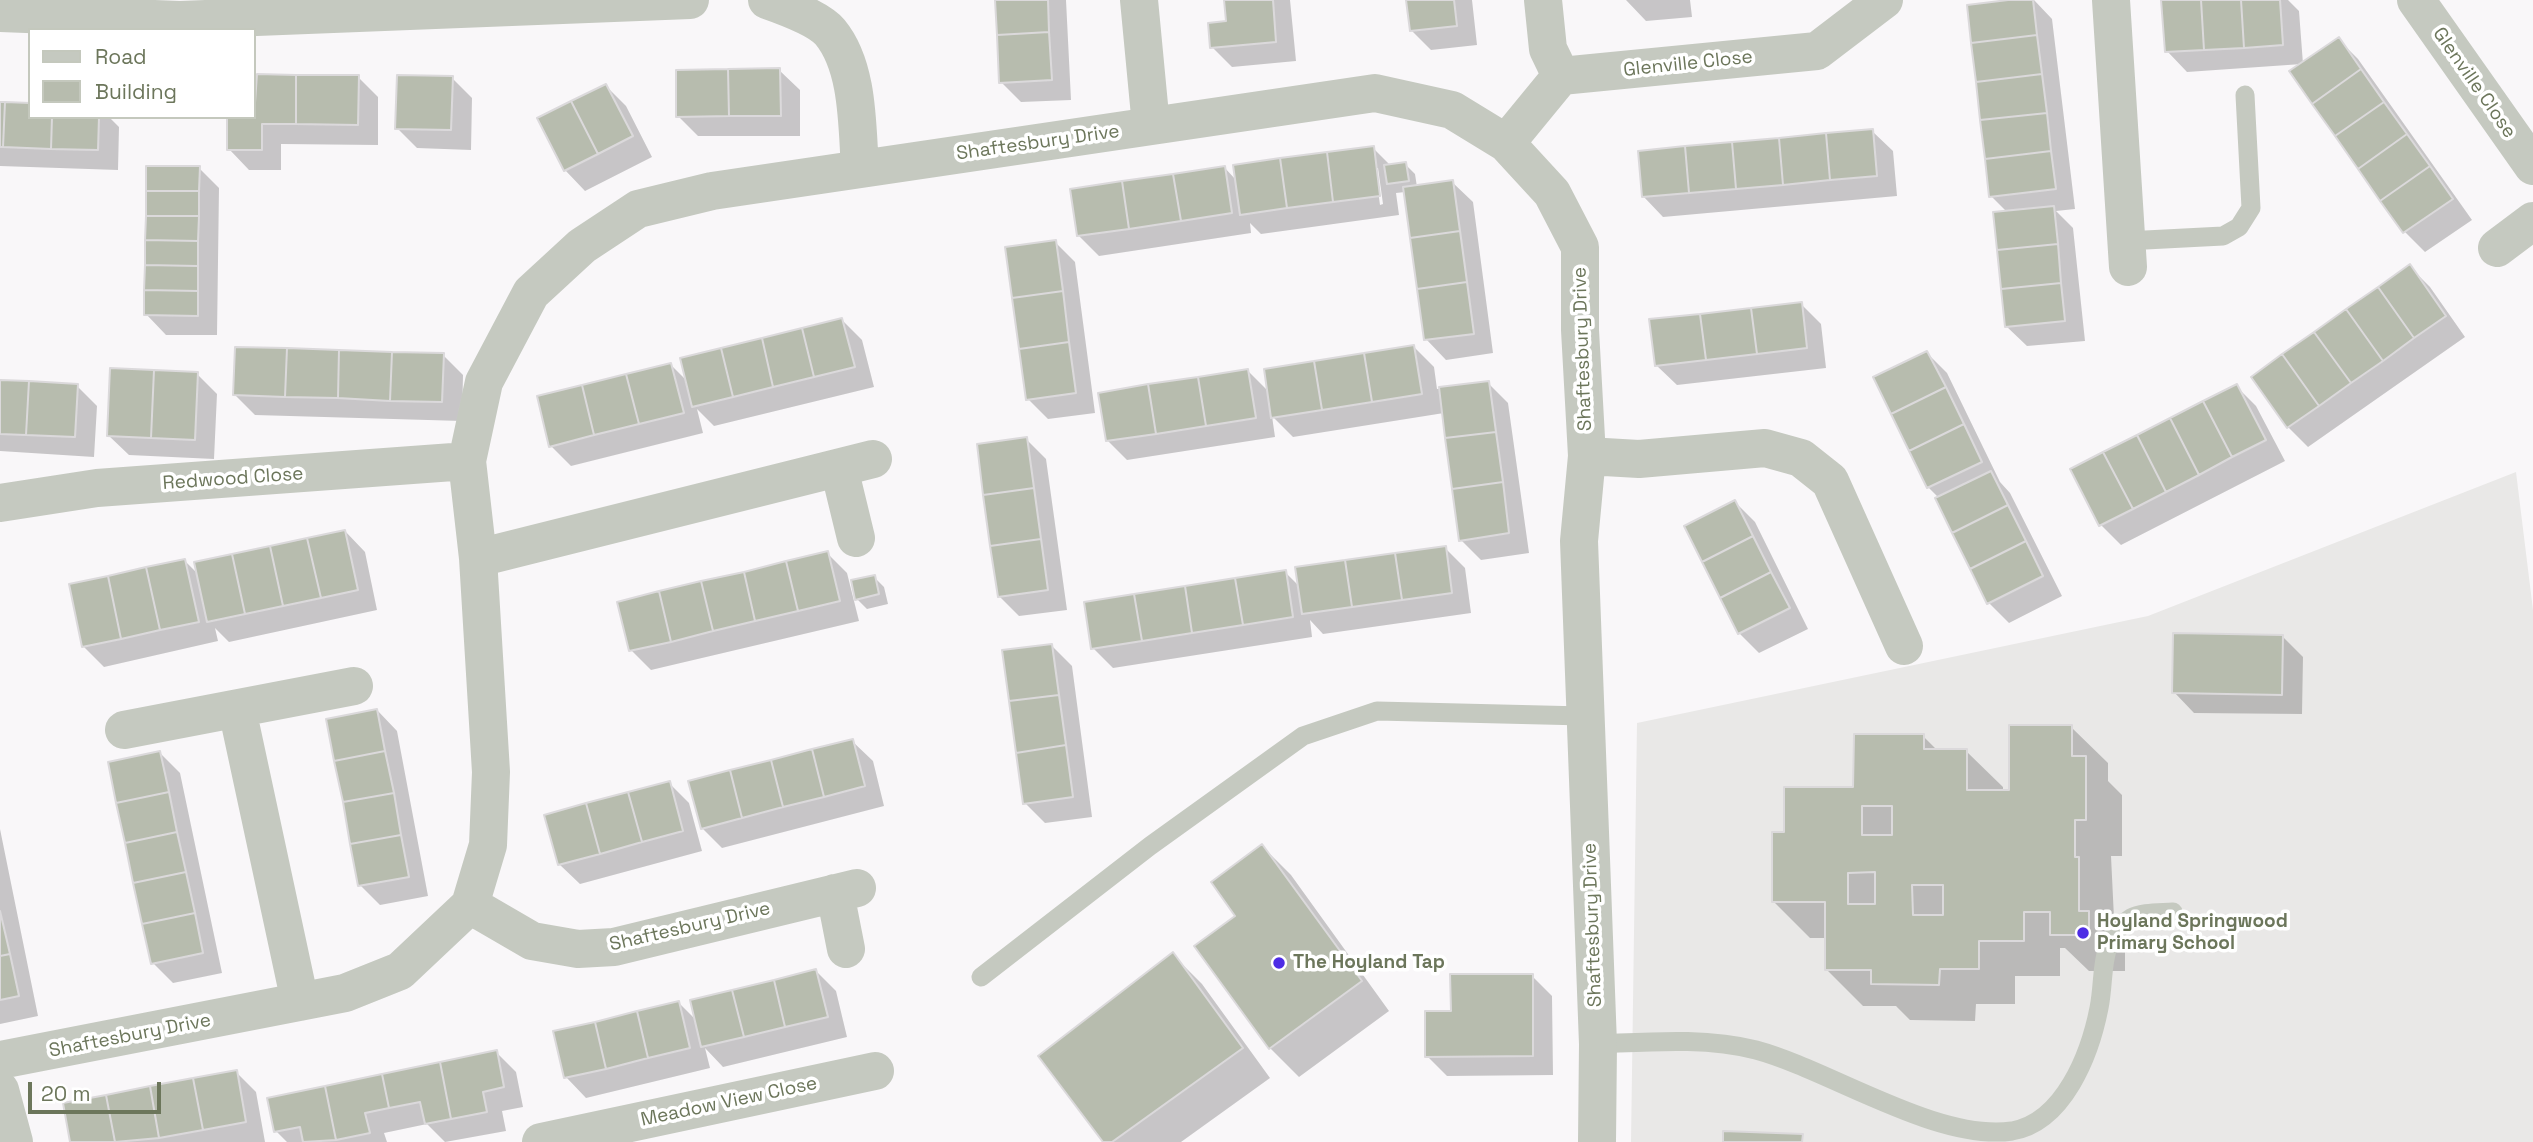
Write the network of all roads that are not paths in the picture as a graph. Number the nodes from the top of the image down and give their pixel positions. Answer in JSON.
{"nodes":[{"id":1,"x":690,"y":0,"type":"edge"},
{"id":2,"x":767,"y":0,"type":"edge"},
{"id":3,"x":1139,"y":0,"type":"edge"},
{"id":4,"x":1543,"y":0,"type":"edge"},
{"id":5,"x":1884,"y":0,"type":"edge"},
{"id":6,"x":2111,"y":0,"type":"edge"},
{"id":7,"x":2416,"y":0,"type":"edge"},
{"id":8,"x":0,"y":13,"type":"edge"},
{"id":9,"x":1561,"y":76,"type":"junction"},
{"id":10,"x":2245,"y":95,"type":"dead end"},
{"id":11,"x":1151,"y":126,"type":"junction"},
{"id":12,"x":1506,"y":143,"type":"junction"},
{"id":13,"x":2533,"y":166,"type":"edge"},
{"id":14,"x":860,"y":169,"type":"junction"},
{"id":15,"x":2533,"y":221,"type":"edge"},
{"id":16,"x":2497,"y":248,"type":"dead end"},
{"id":17,"x":2127,"y":254,"type":"joint"},
{"id":18,"x":1587,"y":456,"type":"junction"},
{"id":19,"x":467,"y":461,"type":"junction"},
{"id":20,"x":0,"y":503,"type":"edge"},
{"id":21,"x":856,"y":538,"type":"dead end"},
{"id":22,"x":478,"y":558,"type":"junction"},
{"id":23,"x":1904,"y":646,"type":"dead end"},
{"id":24,"x":354,"y":686,"type":"dead end"},
{"id":25,"x":237,"y":709,"type":"junction"},
{"id":26,"x":1584,"y":716,"type":"junction"},
{"id":27,"x":124,"y":730,"type":"dead end"},
{"id":28,"x":470,"y":905,"type":"junction"},
{"id":29,"x":2173,"y":912,"type":"dead end"},
{"id":30,"x":846,"y":949,"type":"dead end"},
{"id":31,"x":981,"y":977,"type":"dead end"},
{"id":32,"x":300,"y":1002,"type":"junction"},
{"id":33,"x":1598,"y":1044,"type":"junction"},
{"id":34,"x":0,"y":1060,"type":"edge"},
{"id":35,"x":874,"y":1071,"type":"dead end"},
{"id":36,"x":0,"y":1090,"type":"edge"},
{"id":37,"x":14,"y":1142,"type":"edge"},
{"id":38,"x":541,"y":1142,"type":"edge"},
{"id":39,"x":1597,"y":1142,"type":"edge"}],
"edges":[{"from":1,"to":8,"type":"street"},
{"from":2,"to":14,"type":"street"},
{"from":3,"to":11,"type":"street"},
{"from":4,"to":9,"type":"street"},
{"from":5,"to":9,"type":"street","name":"Glenville Close"},
{"from":6,"to":17,"type":"street"},
{"from":7,"to":13,"type":"street","name":"Glenville Close"},
{"from":9,"to":12,"type":"street"},
{"from":10,"to":17,"type":"lane"},
{"from":11,"to":12,"type":"street","name":"Shaftesbury Drive"},
{"from":11,"to":14,"type":"street","name":"Shaftesbury Drive"},
{"from":12,"to":18,"type":"street","name":"Shaftesbury Drive"},
{"from":14,"to":19,"type":"street","name":"Shaftesbury Drive"},
{"from":15,"to":16,"type":"street"},
{"from":18,"to":23,"type":"street","name":"Shaftesbury Drive"},
{"from":18,"to":26,"type":"street","name":"Shaftesbury Drive"},
{"from":19,"to":20,"type":"street","name":"Redwood Close"},
{"from":19,"to":22,"type":"street","name":"Shaftesbury Drive"},
{"from":21,"to":22,"type":"street"},
{"from":22,"to":28,"type":"street","name":"Shaftesbury Drive"},
{"from":24,"to":25,"type":"street"},
{"from":25,"to":27,"type":"street"},
{"from":25,"to":32,"type":"street"},
{"from":26,"to":31,"type":"lane"},
{"from":26,"to":33,"type":"street","name":"Shaftesbury Drive"},
{"from":28,"to":30,"type":"street","name":"Shaftesbury Drive"},
{"from":28,"to":32,"type":"street","name":"Shaftesbury Drive"},
{"from":29,"to":33,"type":"lane"},
{"from":32,"to":34,"type":"street","name":"Shaftesbury Drive"},
{"from":33,"to":39,"type":"street","name":"Shaftesbury Drive"},
{"from":35,"to":38,"type":"street","name":"Meadow View Close"},
{"from":36,"to":37,"type":"street"}]}
